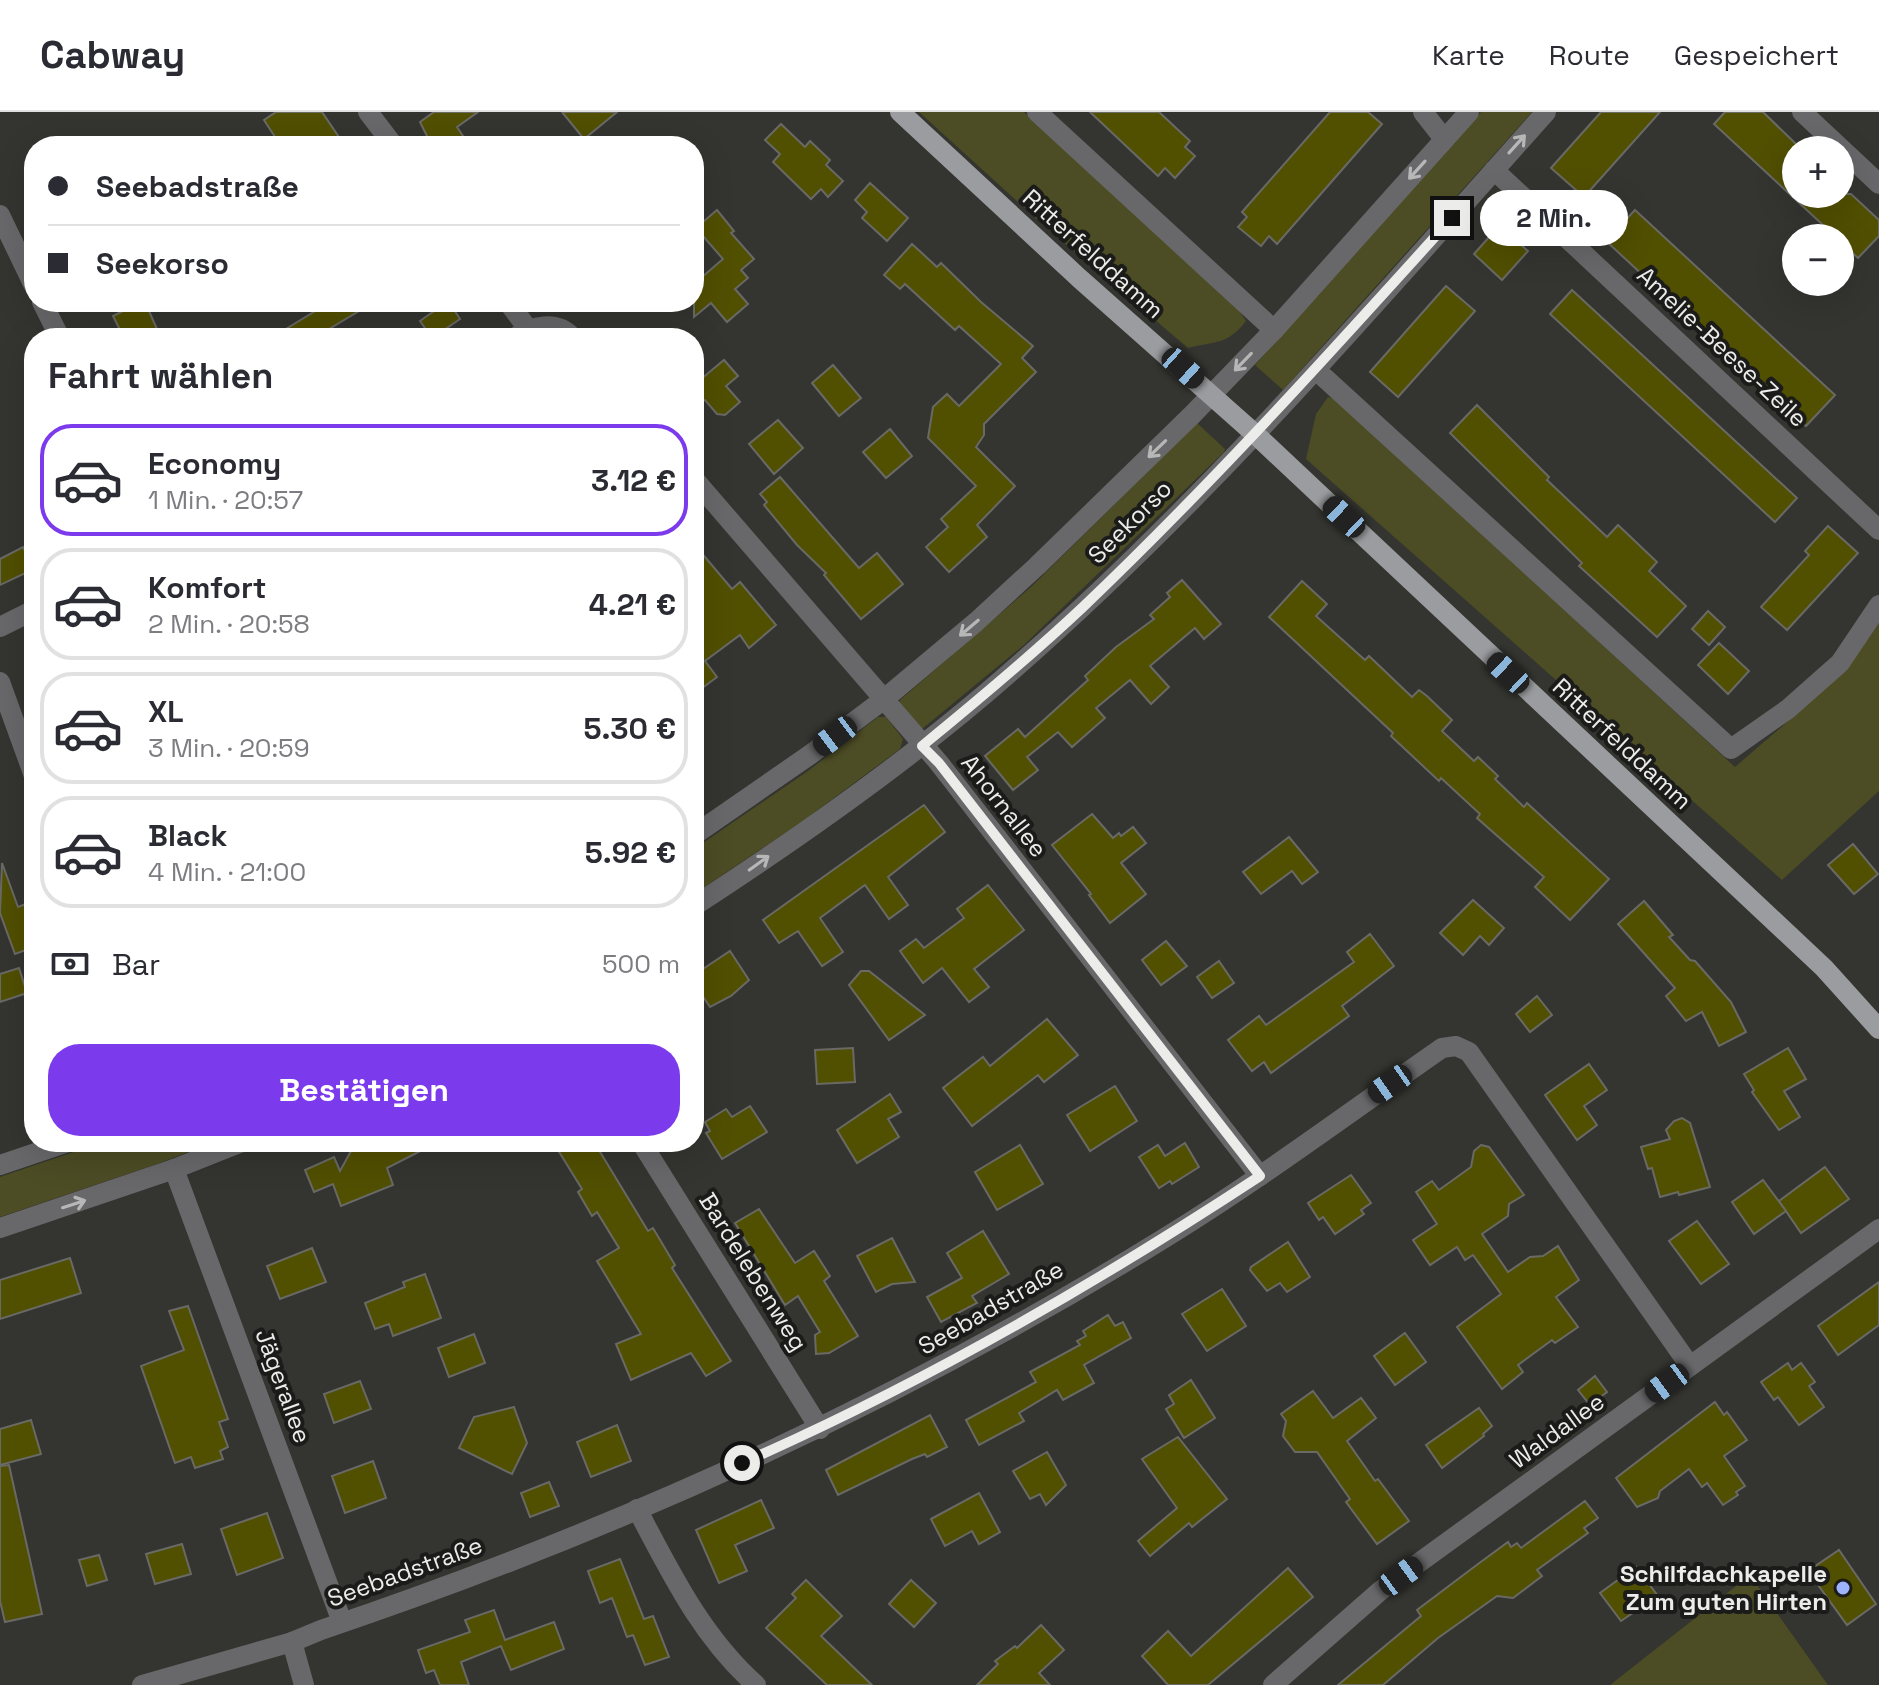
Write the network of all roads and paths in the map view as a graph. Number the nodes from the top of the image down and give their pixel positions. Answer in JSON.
{"nodes":[{"id":1,"x":368,"y":112,"type":"edge"},
{"id":2,"x":900,"y":112,"type":"edge"},
{"id":3,"x":1037,"y":112,"type":"edge"},
{"id":4,"x":1423,"y":112,"type":"edge"},
{"id":5,"x":1469,"y":112,"type":"edge"},
{"id":6,"x":1546,"y":112,"type":"edge"},
{"id":7,"x":1802,"y":112,"type":"edge"},
{"id":8,"x":386,"y":136,"type":"edge"},
{"id":9,"x":1444,"y":139,"type":"junction"},
{"id":10,"x":1494,"y":170,"type":"junction"},
{"id":11,"x":1879,"y":184,"type":"edge"},
{"id":12,"x":0,"y":215,"type":"edge"},
{"id":13,"x":24,"y":265,"type":"edge"},
{"id":14,"x":1274,"y":330,"type":"junction"},
{"id":15,"x":1316,"y":370,"type":"junction"},
{"id":16,"x":1212,"y":394,"type":"junction"},
{"id":17,"x":1255,"y":434,"type":"junction"},
{"id":18,"x":704,"y":491,"type":"edge"},
{"id":19,"x":1879,"y":530,"type":"edge"},
{"id":20,"x":1879,"y":605,"type":"edge"},
{"id":21,"x":24,"y":615,"type":"edge"},
{"id":22,"x":0,"y":627,"type":"edge"},
{"id":23,"x":0,"y":682,"type":"edge"},
{"id":24,"x":883,"y":700,"type":"junction"},
{"id":25,"x":922,"y":746,"type":"junction"},
{"id":26,"x":24,"y":748,"type":"edge"},
{"id":27,"x":704,"y":828,"type":"edge"},
{"id":28,"x":704,"y":899,"type":"edge"},
{"id":29,"x":1879,"y":1029,"type":"edge"},
{"id":30,"x":38,"y":1152,"type":"edge"},
{"id":31,"x":217,"y":1152,"type":"edge"},
{"id":32,"x":647,"y":1152,"type":"edge"},
{"id":33,"x":0,"y":1165,"type":"edge"},
{"id":34,"x":174,"y":1169,"type":"junction"},
{"id":35,"x":1260,"y":1176,"type":"junction"},
{"id":36,"x":0,"y":1228,"type":"edge"},
{"id":37,"x":1879,"y":1229,"type":"edge"},
{"id":38,"x":1690,"y":1366,"type":"junction"},
{"id":39,"x":820,"y":1429,"type":"junction"},
{"id":40,"x":637,"y":1509,"type":"junction"},
{"id":41,"x":342,"y":1622,"type":"junction"},
{"id":42,"x":292,"y":1642,"type":"junction"},
{"id":43,"x":142,"y":1685,"type":"edge"},
{"id":44,"x":304,"y":1685,"type":"edge"},
{"id":45,"x":756,"y":1685,"type":"edge"},
{"id":46,"x":1273,"y":1685,"type":"edge"}],
"edges":[{"from":1,"to":8,"type":"street"},
{"from":2,"to":16,"type":"main road","name":"Ritterfelddamm"},
{"from":3,"to":14,"type":"street"},
{"from":4,"to":9,"type":"street"},
{"from":5,"to":9,"type":"street","name":"Seekorso"},
{"from":10,"to":6,"type":"street","name":"Seekorso","one_way":true},
{"from":7,"to":11,"type":"street"},
{"from":9,"to":14,"type":"street","name":"Seekorso","one_way":true},
{"from":10,"to":15,"type":"street","name":"Seekorso"},
{"from":10,"to":19,"type":"street","name":"Amelie-Beese-Zeile"},
{"from":12,"to":13,"type":"street"},
{"from":14,"to":16,"type":"street","name":"Seekorso","one_way":true},
{"from":15,"to":17,"type":"street","name":"Seekorso"},
{"from":15,"to":20,"type":"street"},
{"from":16,"to":17,"type":"main road","name":"Ritterfelddamm"},
{"from":16,"to":24,"type":"street","name":"Seekorso","one_way":true},
{"from":17,"to":25,"type":"street","name":"Seekorso"},
{"from":17,"to":29,"type":"main road","name":"Ritterfelddamm"},
{"from":18,"to":24,"type":"street","name":"Ahornallee"},
{"from":21,"to":22,"type":"street"},
{"from":23,"to":26,"type":"street"},
{"from":24,"to":25,"type":"street","name":"Ahornallee"},
{"from":24,"to":27,"type":"street","name":"Seekorso"},
{"from":28,"to":25,"type":"street","name":"Seekorso","one_way":true},
{"from":25,"to":35,"type":"street","name":"Ahornallee"},
{"from":30,"to":33,"type":"street"},
{"from":31,"to":34,"type":"street"},
{"from":32,"to":39,"type":"street","name":"Bardelebenweg"},
{"from":36,"to":34,"type":"street","one_way":true},
{"from":34,"to":41,"type":"street","name":"Jägerallee"},
{"from":35,"to":38,"type":"street","name":"Seebadstraße"},
{"from":35,"to":39,"type":"street","name":"Seebadstraße"},
{"from":37,"to":38,"type":"street","name":"Waldallee"},
{"from":38,"to":46,"type":"street","name":"Waldallee"},
{"from":39,"to":40,"type":"street","name":"Seebadstraße"},
{"from":40,"to":41,"type":"street","name":"Seebadstraße"},
{"from":40,"to":45,"type":"street"},
{"from":41,"to":42,"type":"street","name":"Seebadstraße"},
{"from":42,"to":43,"type":"street","name":"Seebadstraße"},
{"from":42,"to":44,"type":"street"}]}
